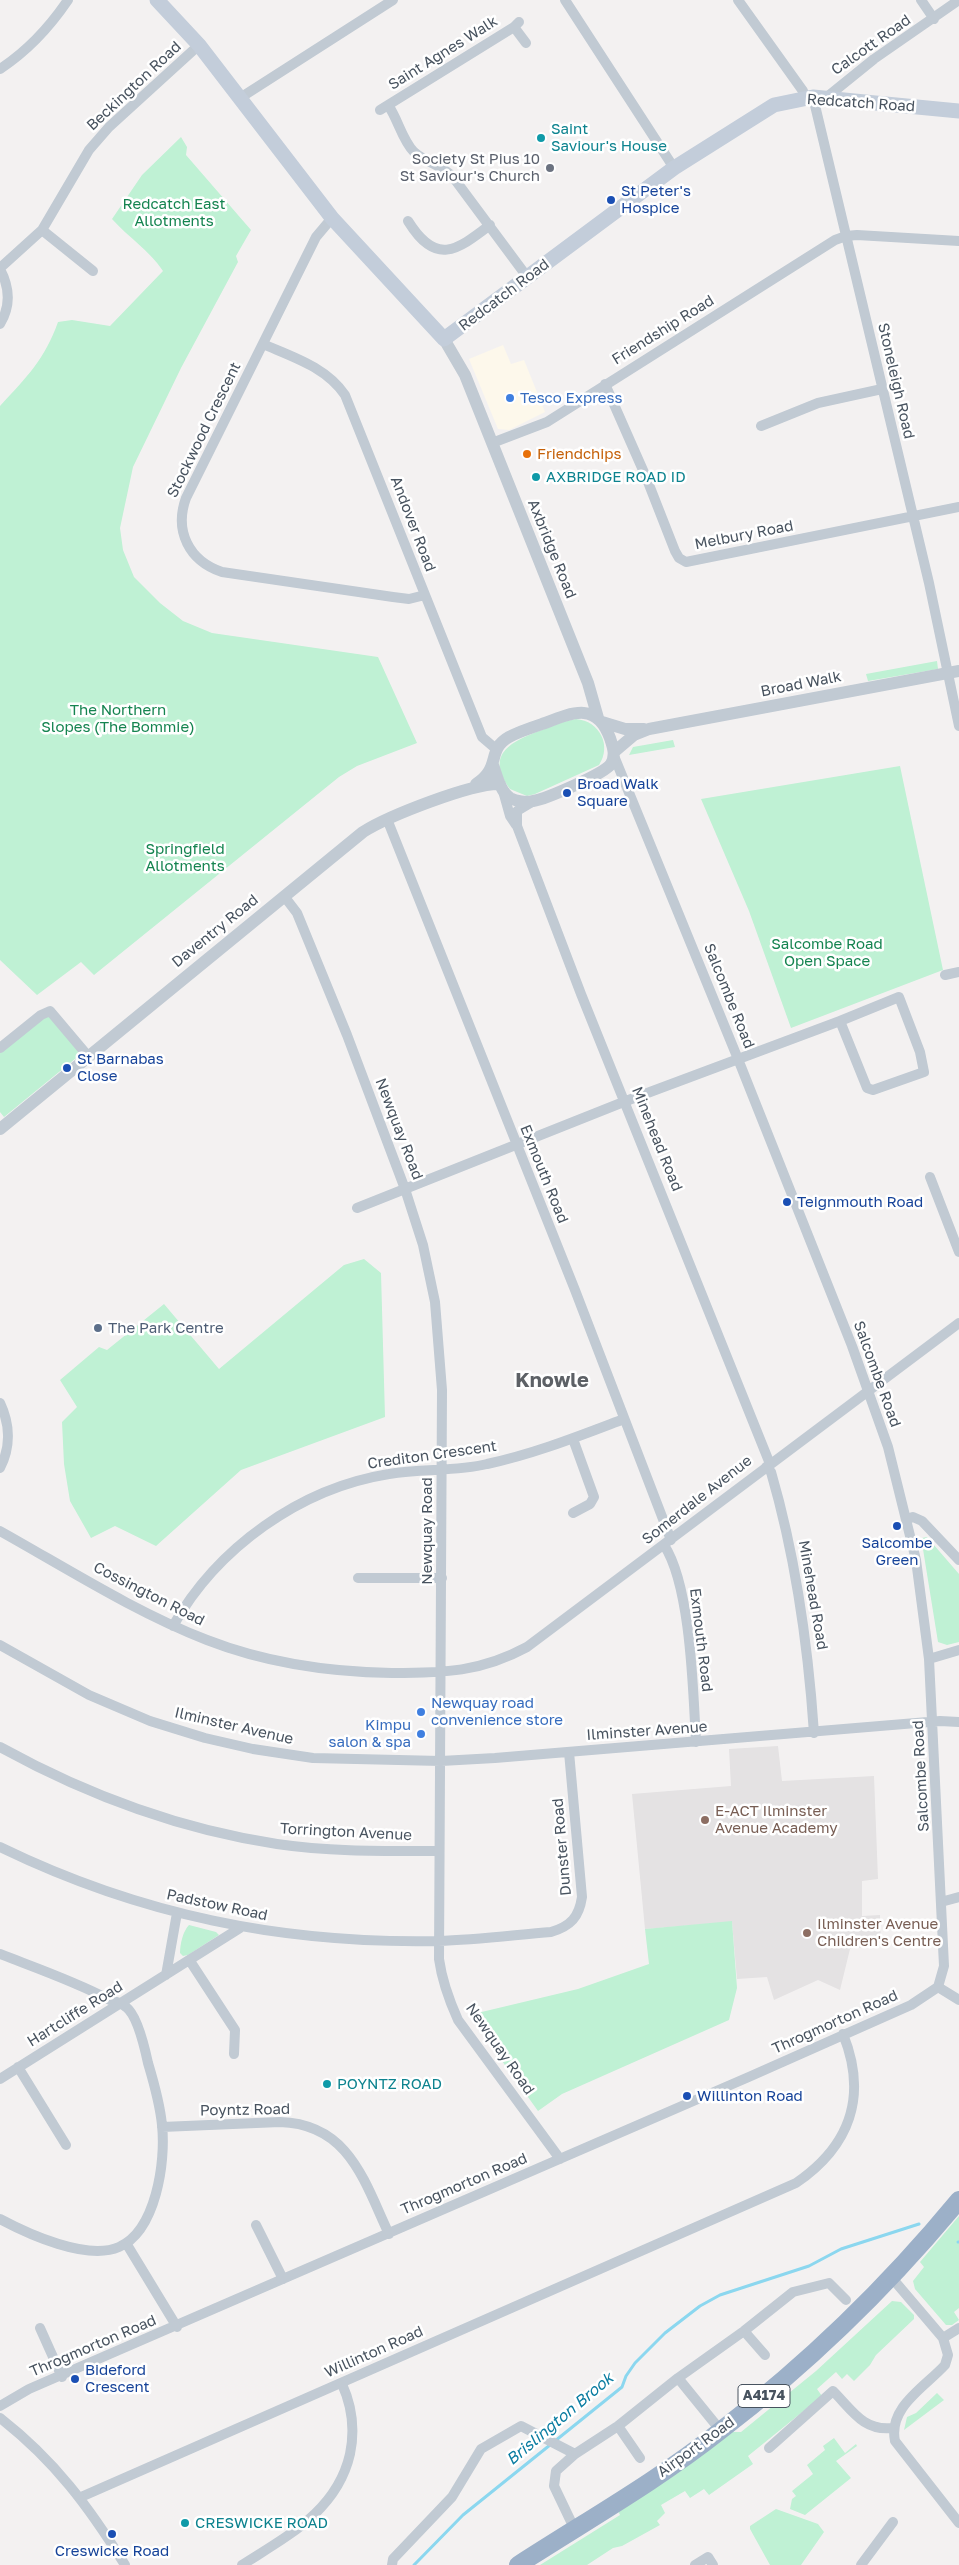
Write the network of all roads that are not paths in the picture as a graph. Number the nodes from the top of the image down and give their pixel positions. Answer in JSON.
{"nodes":[{"id":1,"x":68,"y":0,"type":"edge"},
{"id":2,"x":157,"y":0,"type":"edge"},
{"id":3,"x":393,"y":0,"type":"edge"},
{"id":4,"x":565,"y":0,"type":"edge"},
{"id":5,"x":738,"y":0,"type":"edge"},
{"id":6,"x":921,"y":0,"type":"edge"},
{"id":7,"x":959,"y":0,"type":"edge"},
{"id":8,"x":934,"y":19,"type":"junction"},
{"id":9,"x":526,"y":43,"type":"dead end"},
{"id":10,"x":200,"y":45,"type":"junction"},
{"id":11,"x":0,"y":69,"type":"edge"},
{"id":12,"x":815,"y":97,"type":"junction"},
{"id":13,"x":240,"y":98,"type":"junction"},
{"id":14,"x":959,"y":111,"type":"edge"},
{"id":15,"x":674,"y":168,"type":"junction"},
{"id":16,"x":332,"y":218,"type":"junction"},
{"id":17,"x":408,"y":221,"type":"dead end"},
{"id":18,"x":490,"y":225,"type":"junction"},
{"id":19,"x":42,"y":230,"type":"junction"},
{"id":20,"x":846,"y":236,"type":"junction"},
{"id":21,"x":959,"y":241,"type":"edge"},
{"id":22,"x":0,"y":269,"type":"edge"},
{"id":23,"x":93,"y":271,"type":"dead end"},
{"id":24,"x":528,"y":278,"type":"junction"},
{"id":25,"x":0,"y":324,"type":"edge"},
{"id":26,"x":444,"y":339,"type":"junction"},
{"id":27,"x":263,"y":344,"type":"junction"},
{"id":28,"x":605,"y":384,"type":"junction"},
{"id":29,"x":882,"y":389,"type":"junction"},
{"id":30,"x":761,"y":426,"type":"dead end"},
{"id":31,"x":492,"y":443,"type":"junction"},
{"id":32,"x":959,"y":508,"type":"edge"},
{"id":33,"x":913,"y":517,"type":"junction"},
{"id":34,"x":425,"y":595,"type":"junction"},
{"id":35,"x":953,"y":672,"type":"edge"},
{"id":36,"x":590,"y":691,"type":"junction"},
{"id":37,"x":571,"y":713,"type":"junction"},
{"id":38,"x":600,"y":720,"type":"junction"},
{"id":39,"x":959,"y":726,"type":"edge"},
{"id":40,"x":649,"y":729,"type":"junction"},
{"id":41,"x":496,"y":750,"type":"junction"},
{"id":42,"x":614,"y":754,"type":"junction"},
{"id":43,"x":493,"y":765,"type":"junction"},
{"id":44,"x":596,"y":776,"type":"junction"},
{"id":45,"x":626,"y":782,"type":"junction"},
{"id":46,"x":502,"y":787,"type":"junction"},
{"id":47,"x":470,"y":788,"type":"junction"},
{"id":48,"x":533,"y":801,"type":"junction"},
{"id":49,"x":387,"y":819,"type":"junction"},
{"id":50,"x":517,"y":826,"type":"junction"},
{"id":51,"x":284,"y":896,"type":"junction"},
{"id":52,"x":959,"y":972,"type":"edge"},
{"id":53,"x":945,"y":975,"type":"dead end"},
{"id":54,"x":840,"y":1021,"type":"junction"},
{"id":55,"x":0,"y":1048,"type":"edge"},
{"id":56,"x":88,"y":1056,"type":"junction"},
{"id":57,"x":738,"y":1059,"type":"junction"},
{"id":58,"x":626,"y":1101,"type":"junction"},
{"id":59,"x":1,"y":1125,"type":"edge"},
{"id":60,"x":516,"y":1145,"type":"junction"},
{"id":61,"x":930,"y":1177,"type":"dead end"},
{"id":62,"x":405,"y":1189,"type":"junction"},
{"id":63,"x":357,"y":1208,"type":"dead end"},
{"id":64,"x":959,"y":1252,"type":"edge"},
{"id":65,"x":959,"y":1323,"type":"edge"},
{"id":66,"x":869,"y":1392,"type":"junction"},
{"id":67,"x":0,"y":1404,"type":"edge"},
{"id":68,"x":624,"y":1419,"type":"junction"},
{"id":69,"x":573,"y":1439,"type":"junction"},
{"id":70,"x":768,"y":1465,"type":"junction"},
{"id":71,"x":0,"y":1468,"type":"edge"},
{"id":72,"x":442,"y":1470,"type":"junction"},
{"id":73,"x":573,"y":1513,"type":"dead end"},
{"id":74,"x":907,"y":1518,"type":"junction"},
{"id":75,"x":0,"y":1531,"type":"edge"},
{"id":76,"x":668,"y":1542,"type":"junction"},
{"id":77,"x":959,"y":1560,"type":"edge"},
{"id":78,"x":358,"y":1578,"type":"dead end"},
{"id":79,"x":442,"y":1578,"type":"junction"},
{"id":80,"x":173,"y":1626,"type":"junction"},
{"id":81,"x":0,"y":1645,"type":"edge"},
{"id":82,"x":959,"y":1650,"type":"edge"},
{"id":83,"x":929,"y":1659,"type":"junction"},
{"id":84,"x":441,"y":1673,"type":"junction"},
{"id":85,"x":959,"y":1722,"type":"edge"},
{"id":86,"x":933,"y":1723,"type":"junction"},
{"id":87,"x":814,"y":1733,"type":"junction"},
{"id":88,"x":696,"y":1742,"type":"junction"},
{"id":89,"x":0,"y":1747,"type":"edge"},
{"id":90,"x":569,"y":1752,"type":"junction"},
{"id":91,"x":441,"y":1762,"type":"junction"},
{"id":92,"x":0,"y":1847,"type":"edge"},
{"id":93,"x":439,"y":1851,"type":"junction"},
{"id":94,"x":959,"y":1897,"type":"edge"},
{"id":95,"x":941,"y":1902,"type":"junction"},
{"id":96,"x":176,"y":1913,"type":"junction"},
{"id":97,"x":240,"y":1928,"type":"junction"},
{"id":98,"x":440,"y":1941,"type":"junction"},
{"id":99,"x":0,"y":1954,"type":"edge"},
{"id":100,"x":190,"y":1961,"type":"junction"},
{"id":101,"x":166,"y":1975,"type":"junction"},
{"id":102,"x":938,"y":1987,"type":"junction"},
{"id":103,"x":959,"y":2000,"type":"edge"},
{"id":104,"x":119,"y":2004,"type":"junction"},
{"id":105,"x":843,"y":2034,"type":"junction"},
{"id":106,"x":234,"y":2054,"type":"dead end"},
{"id":107,"x":18,"y":2067,"type":"junction"},
{"id":108,"x":0,"y":2079,"type":"edge"},
{"id":109,"x":162,"y":2127,"type":"junction"},
{"id":110,"x":66,"y":2145,"type":"dead end"},
{"id":111,"x":560,"y":2159,"type":"junction"},
{"id":112,"x":959,"y":2200,"type":"edge"},
{"id":113,"x":0,"y":2218,"type":"edge"},
{"id":114,"x":256,"y":2225,"type":"dead end"},
{"id":115,"x":389,"y":2234,"type":"junction"},
{"id":116,"x":126,"y":2243,"type":"junction"},
{"id":117,"x":892,"y":2278,"type":"junction"},
{"id":118,"x":283,"y":2280,"type":"junction"},
{"id":119,"x":846,"y":2300,"type":"dead end"},
{"id":120,"x":177,"y":2327,"type":"junction"},
{"id":121,"x":40,"y":2328,"type":"dead end"},
{"id":122,"x":959,"y":2328,"type":"edge"},
{"id":123,"x":744,"y":2331,"type":"junction"},
{"id":124,"x":943,"y":2338,"type":"junction"},
{"id":125,"x":765,"y":2355,"type":"dead end"},
{"id":126,"x":62,"y":2377,"type":"junction"},
{"id":127,"x":678,"y":2378,"type":"junction"},
{"id":128,"x":342,"y":2384,"type":"junction"},
{"id":129,"x":0,"y":2406,"type":"edge"},
{"id":130,"x":0,"y":2418,"type":"edge"},
{"id":131,"x":618,"y":2426,"type":"junction"},
{"id":132,"x":892,"y":2428,"type":"junction"},
{"id":133,"x":721,"y":2431,"type":"junction"},
{"id":134,"x":769,"y":2448,"type":"dead end"},
{"id":135,"x":575,"y":2454,"type":"junction"},
{"id":136,"x":640,"y":2458,"type":"dead end"},
{"id":137,"x":81,"y":2497,"type":"junction"},
{"id":138,"x":893,"y":2522,"type":"dead end"},
{"id":139,"x":959,"y":2523,"type":"edge"},
{"id":140,"x":575,"y":2530,"type":"junction"},
{"id":141,"x":125,"y":2565,"type":"edge"},
{"id":142,"x":242,"y":2565,"type":"edge"},
{"id":143,"x":392,"y":2565,"type":"edge"},
{"id":144,"x":518,"y":2565,"type":"edge"},
{"id":145,"x":695,"y":2565,"type":"edge"},
{"id":146,"x":713,"y":2565,"type":"edge"},
{"id":147,"x":861,"y":2565,"type":"edge"}],
"edges":[{"from":1,"to":11,"type":"street"},
{"from":2,"to":10,"type":"main road","name":"Redcatch Road"},
{"from":3,"to":13,"type":"street"},
{"from":4,"to":15,"type":"street"},
{"from":5,"to":12,"type":"street","name":"Stoneleigh Road"},
{"from":6,"to":8,"type":"street"},
{"from":7,"to":8,"type":"street","name":"Calcott Road"},
{"from":8,"to":12,"type":"street","name":"Calcott Road"},
{"from":9,"to":18,"type":"street","name":"Saint Agnes Walk"},
{"from":10,"to":13,"type":"main road","name":"Redcatch Road"},
{"from":10,"to":19,"type":"street","name":"Beckington Road"},
{"from":12,"to":14,"type":"main road","name":"Redcatch Road"},
{"from":12,"to":15,"type":"main road","name":"Redcatch Road"},
{"from":12,"to":20,"type":"street","name":"Stoneleigh Road"},
{"from":13,"to":16,"type":"main road","name":"Redcatch Road"},
{"from":15,"to":24,"type":"main road","name":"Redcatch Road"},
{"from":16,"to":26,"type":"main road","name":"Redcatch Road"},
{"from":16,"to":27,"type":"street","name":"Stockwood Crescent"},
{"from":17,"to":18,"type":"street"},
{"from":18,"to":24,"type":"street","name":"Saint Agnes Walk"},
{"from":19,"to":22,"type":"street","name":"Beckington Road"},
{"from":19,"to":23,"type":"street"},
{"from":20,"to":21,"type":"street"},
{"from":20,"to":28,"type":"street","name":"Friendship Road"},
{"from":20,"to":29,"type":"street","name":"Stoneleigh Road"},
{"from":22,"to":25,"type":"street","name":"Beckington Road"},
{"from":24,"to":26,"type":"main road","name":"Redcatch Road"},
{"from":26,"to":31,"type":"street","name":"Axbridge Road"},
{"from":27,"to":34,"type":"street","name":"Andover Road"},
{"from":27,"to":34,"type":"street","name":"Stockwood Crescent"},
{"from":28,"to":31,"type":"street","name":"Friendship Road"},
{"from":28,"to":33,"type":"street","name":"Melbury Road"},
{"from":29,"to":30,"type":"street"},
{"from":29,"to":33,"type":"street","name":"Stoneleigh Road"},
{"from":31,"to":36,"type":"street","name":"Axbridge Road"},
{"from":32,"to":33,"type":"street"},
{"from":33,"to":35,"type":"street","name":"Stoneleigh Road"},
{"from":34,"to":41,"type":"street","name":"Andover Road"},
{"from":35,"to":39,"type":"street","name":"Stoneleigh Road"},
{"from":35,"to":40,"type":"street","name":"Broad Walk"},
{"from":36,"to":37,"type":"street"},
{"from":36,"to":38,"type":"street","name":"Axbridge Road"},
{"from":37,"to":38,"type":"street"},
{"from":37,"to":41,"type":"street"},
{"from":38,"to":40,"type":"street","name":"Broad Walk"},
{"from":38,"to":42,"type":"street"},
{"from":40,"to":42,"type":"street","name":"Broad Walk"},
{"from":41,"to":43,"type":"street"},
{"from":42,"to":44,"type":"street"},
{"from":42,"to":45,"type":"street","name":"Salcombe Road"},
{"from":43,"to":46,"type":"street"},
{"from":43,"to":47,"type":"street","name":"Daventry Road"},
{"from":44,"to":45,"type":"street"},
{"from":44,"to":48,"type":"street"},
{"from":45,"to":57,"type":"street","name":"Salcombe Road"},
{"from":46,"to":47,"type":"street","name":"Daventry Road"},
{"from":46,"to":48,"type":"street"},
{"from":46,"to":50,"type":"street","name":"Minehead Road"},
{"from":47,"to":49,"type":"street","name":"Daventry Road"},
{"from":48,"to":50,"type":"street"},
{"from":49,"to":51,"type":"street","name":"Daventry Road"},
{"from":49,"to":60,"type":"street","name":"Exmouth Road"},
{"from":50,"to":58,"type":"street","name":"Minehead Road"},
{"from":51,"to":56,"type":"street","name":"Daventry Road"},
{"from":51,"to":62,"type":"street","name":"Newquay Road"},
{"from":52,"to":53,"type":"street"},
{"from":54,"to":54,"type":"street"},
{"from":54,"to":57,"type":"street"},
{"from":55,"to":56,"type":"street"},
{"from":56,"to":59,"type":"street","name":"Daventry Road"},
{"from":57,"to":58,"type":"street"},
{"from":57,"to":66,"type":"street","name":"Salcombe Road"},
{"from":58,"to":60,"type":"street"},
{"from":58,"to":70,"type":"street","name":"Minehead Road"},
{"from":60,"to":62,"type":"street"},
{"from":60,"to":68,"type":"street","name":"Exmouth Road"},
{"from":61,"to":64,"type":"street"},
{"from":62,"to":63,"type":"street"},
{"from":62,"to":72,"type":"street","name":"Newquay Road"},
{"from":65,"to":66,"type":"street","name":"Somerdale Avenue"},
{"from":66,"to":70,"type":"street","name":"Somerdale Avenue"},
{"from":66,"to":74,"type":"street","name":"Salcombe Road"},
{"from":67,"to":71,"type":"street"},
{"from":68,"to":69,"type":"street","name":"Crediton Crescent"},
{"from":68,"to":76,"type":"street","name":"Exmouth Road"},
{"from":69,"to":72,"type":"street","name":"Crediton Crescent"},
{"from":69,"to":73,"type":"street"},
{"from":70,"to":76,"type":"street","name":"Somerdale Avenue"},
{"from":70,"to":87,"type":"street","name":"Minehead Road"},
{"from":72,"to":79,"type":"street","name":"Newquay Road"},
{"from":72,"to":80,"type":"street","name":"Crediton Crescent"},
{"from":74,"to":77,"type":"street"},
{"from":74,"to":83,"type":"street","name":"Salcombe Road"},
{"from":75,"to":80,"type":"street","name":"Cossington Road"},
{"from":76,"to":84,"type":"street","name":"Somerdale Avenue"},
{"from":76,"to":88,"type":"street","name":"Exmouth Road"},
{"from":78,"to":79,"type":"street"},
{"from":79,"to":84,"type":"street","name":"Newquay Road"},
{"from":80,"to":84,"type":"street","name":"Cossington Road"},
{"from":81,"to":91,"type":"street","name":"Ilminster Avenue"},
{"from":82,"to":83,"type":"street"},
{"from":83,"to":86,"type":"street","name":"Salcombe Road"},
{"from":84,"to":91,"type":"street","name":"Newquay Road"},
{"from":85,"to":86,"type":"street","name":"Ilminster Avenue"},
{"from":86,"to":87,"type":"street","name":"Ilminster Avenue"},
{"from":86,"to":95,"type":"street","name":"Salcombe Road"},
{"from":87,"to":88,"type":"street","name":"Ilminster Avenue"},
{"from":88,"to":90,"type":"street","name":"Ilminster Avenue"},
{"from":89,"to":93,"type":"street","name":"Torrington Avenue"},
{"from":90,"to":91,"type":"street","name":"Ilminster Avenue"},
{"from":90,"to":98,"type":"street","name":"Dunster Road"},
{"from":91,"to":93,"type":"street","name":"Newquay Road"},
{"from":92,"to":96,"type":"street","name":"Padstow Road"},
{"from":93,"to":98,"type":"street","name":"Newquay Road"},
{"from":94,"to":95,"type":"street"},
{"from":95,"to":102,"type":"street","name":"Salcombe Road"},
{"from":96,"to":97,"type":"street","name":"Padstow Road"},
{"from":96,"to":101,"type":"street"},
{"from":97,"to":98,"type":"street","name":"Padstow Road"},
{"from":97,"to":100,"type":"street","name":"Hartcliffe Road"},
{"from":98,"to":111,"type":"street","name":"Newquay Road"},
{"from":99,"to":104,"type":"street"},
{"from":100,"to":101,"type":"street","name":"Hartcliffe Road"},
{"from":100,"to":106,"type":"street"},
{"from":101,"to":104,"type":"street","name":"Hartcliffe Road"},
{"from":102,"to":103,"type":"street"},
{"from":102,"to":105,"type":"street","name":"Throgmorton Road"},
{"from":104,"to":107,"type":"street","name":"Hartcliffe Road"},
{"from":104,"to":109,"type":"street"},
{"from":105,"to":111,"type":"street","name":"Throgmorton Road"},
{"from":105,"to":128,"type":"street","name":"Willinton Road"},
{"from":107,"to":108,"type":"street","name":"Hartcliffe Road"},
{"from":107,"to":110,"type":"street"},
{"from":109,"to":115,"type":"street","name":"Poyntz Road"},
{"from":109,"to":116,"type":"street"},
{"from":111,"to":115,"type":"street","name":"Throgmorton Road"},
{"from":112,"to":117,"type":"highway","name":"Airport Road","number":"A4174"},
{"from":113,"to":116,"type":"street"},
{"from":114,"to":118,"type":"street"},
{"from":115,"to":118,"type":"street","name":"Throgmorton Road"},
{"from":116,"to":120,"type":"street"},
{"from":117,"to":124,"type":"street"},
{"from":117,"to":133,"type":"highway","name":"Airport Road","number":"A4174"},
{"from":118,"to":120,"type":"street","name":"Throgmorton Road"},
{"from":119,"to":123,"type":"street"},
{"from":120,"to":126,"type":"street","name":"Throgmorton Road"},
{"from":121,"to":126,"type":"street"},
{"from":122,"to":124,"type":"street"},
{"from":123,"to":125,"type":"street"},
{"from":123,"to":127,"type":"street"},
{"from":124,"to":132,"type":"street"},
{"from":126,"to":129,"type":"street","name":"Throgmorton Road"},
{"from":127,"to":131,"type":"street"},
{"from":127,"to":133,"type":"street"},
{"from":128,"to":137,"type":"street","name":"Willinton Road"},
{"from":128,"to":142,"type":"street"},
{"from":130,"to":137,"type":"street"},
{"from":131,"to":135,"type":"street"},
{"from":131,"to":136,"type":"street"},
{"from":132,"to":134,"type":"street"},
{"from":132,"to":139,"type":"street"},
{"from":133,"to":140,"type":"highway","name":"Airport Road","number":"A4174"},
{"from":135,"to":140,"type":"street"},
{"from":135,"to":143,"type":"street"},
{"from":137,"to":141,"type":"street"},
{"from":138,"to":147,"type":"street"},
{"from":140,"to":144,"type":"highway","name":"Airport Road","number":"A4174"},
{"from":145,"to":146,"type":"street"}]}
